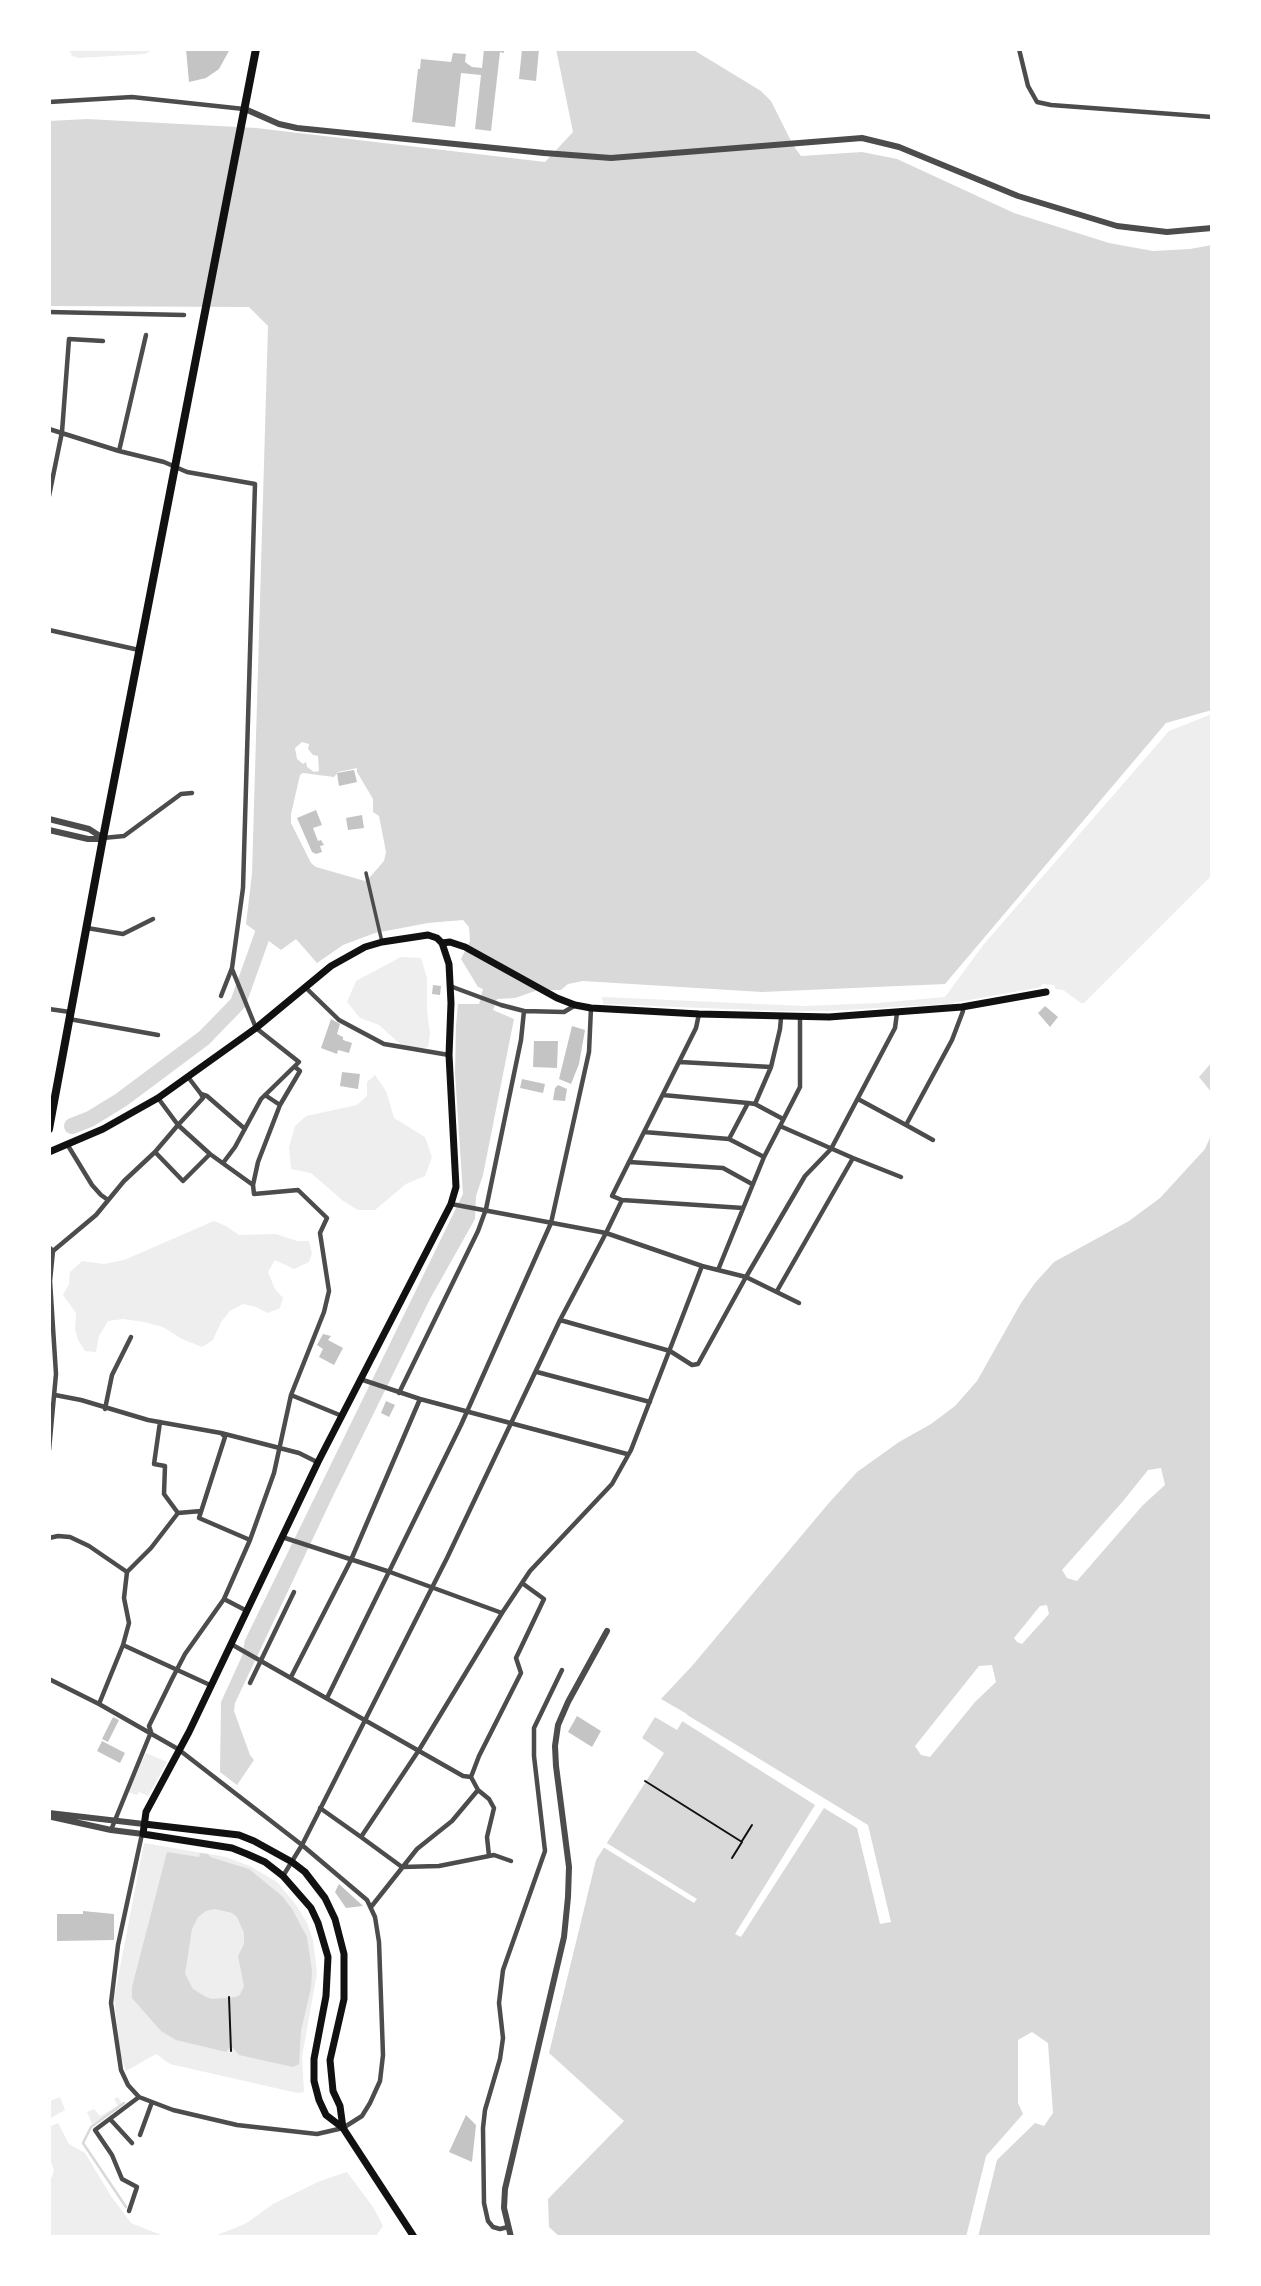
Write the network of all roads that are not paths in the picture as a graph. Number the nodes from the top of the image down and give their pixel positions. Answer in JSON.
{"nodes":[{"id":1,"x":256,"y":49,"type":"edge"},
{"id":2,"x":1018,"y":49,"type":"edge"},
{"id":3,"x":49,"y":102,"type":"edge"},
{"id":4,"x":245,"y":109,"type":"junction"},
{"id":5,"x":1212,"y":117,"type":"edge"},
{"id":6,"x":1212,"y":228,"type":"edge"},
{"id":7,"x":49,"y":312,"type":"edge"},
{"id":8,"x":184,"y":316,"type":"dead end"},
{"id":9,"x":146,"y":335,"type":"dead end"},
{"id":10,"x":103,"y":341,"type":"dead end"},
{"id":11,"x":49,"y":429,"type":"edge"},
{"id":12,"x":62,"y":432,"type":"junction"},
{"id":13,"x":119,"y":451,"type":"junction"},
{"id":14,"x":175,"y":467,"type":"junction"},
{"id":15,"x":49,"y":496,"type":"edge"},
{"id":16,"x":49,"y":629,"type":"edge"},
{"id":17,"x":139,"y":650,"type":"junction"},
{"id":18,"x":192,"y":793,"type":"dead end"},
{"id":19,"x":49,"y":819,"type":"edge"},
{"id":20,"x":49,"y":830,"type":"edge"},
{"id":21,"x":103,"y":838,"type":"junction"},
{"id":22,"x":366,"y":873,"type":"dead end"},
{"id":23,"x":153,"y":919,"type":"dead end"},
{"id":24,"x":86,"y":928,"type":"junction"},
{"id":25,"x":381,"y":938,"type":"junction"},
{"id":26,"x":442,"y":943,"type":"junction"},
{"id":27,"x":232,"y":968,"type":"junction"},
{"id":28,"x":450,"y":986,"type":"junction"},
{"id":29,"x":305,"y":987,"type":"junction"},
{"id":30,"x":1046,"y":992,"type":"dead end"},
{"id":31,"x":221,"y":996,"type":"dead end"},
{"id":32,"x":575,"y":1005,"type":"junction"},
{"id":33,"x":962,"y":1007,"type":"junction"},
{"id":34,"x":591,"y":1008,"type":"junction"},
{"id":35,"x":49,"y":1009,"type":"edge"},
{"id":36,"x":524,"y":1012,"type":"junction"},
{"id":37,"x":897,"y":1013,"type":"junction"},
{"id":38,"x":699,"y":1014,"type":"junction"},
{"id":39,"x":69,"y":1016,"type":"junction"},
{"id":40,"x":781,"y":1018,"type":"junction"},
{"id":41,"x":800,"y":1018,"type":"junction"},
{"id":42,"x":256,"y":1028,"type":"junction"},
{"id":43,"x":158,"y":1035,"type":"dead end"},
{"id":44,"x":449,"y":1055,"type":"junction"},
{"id":45,"x":680,"y":1062,"type":"junction"},
{"id":46,"x":771,"y":1066,"type":"junction"},
{"id":47,"x":295,"y":1067,"type":"junction"},
{"id":48,"x":188,"y":1077,"type":"junction"},
{"id":49,"x":201,"y":1094,"type":"junction"},
{"id":50,"x":265,"y":1095,"type":"junction"},
{"id":51,"x":663,"y":1095,"type":"junction"},
{"id":52,"x":158,"y":1098,"type":"junction"},
{"id":53,"x":858,"y":1099,"type":"junction"},
{"id":54,"x":748,"y":1103,"type":"junction"},
{"id":55,"x":755,"y":1104,"type":"junction"},
{"id":56,"x":280,"y":1105,"type":"junction"},
{"id":57,"x":783,"y":1119,"type":"junction"},
{"id":58,"x":178,"y":1125,"type":"junction"},
{"id":59,"x":906,"y":1125,"type":"junction"},
{"id":60,"x":780,"y":1126,"type":"junction"},
{"id":61,"x":49,"y":1129,"type":"edge"},
{"id":62,"x":245,"y":1129,"type":"junction"},
{"id":63,"x":644,"y":1132,"type":"junction"},
{"id":64,"x":729,"y":1139,"type":"junction"},
{"id":65,"x":933,"y":1140,"type":"dead end"},
{"id":66,"x":67,"y":1144,"type":"junction"},
{"id":67,"x":831,"y":1149,"type":"junction"},
{"id":68,"x":49,"y":1152,"type":"edge"},
{"id":69,"x":155,"y":1153,"type":"junction"},
{"id":70,"x":210,"y":1154,"type":"junction"},
{"id":71,"x":764,"y":1157,"type":"junction"},
{"id":72,"x":853,"y":1158,"type":"junction"},
{"id":73,"x":629,"y":1162,"type":"junction"},
{"id":74,"x":223,"y":1163,"type":"junction"},
{"id":75,"x":901,"y":1177,"type":"dead end"},
{"id":76,"x":752,"y":1184,"type":"junction"},
{"id":77,"x":253,"y":1185,"type":"junction"},
{"id":78,"x":108,"y":1200,"type":"junction"},
{"id":79,"x":622,"y":1200,"type":"junction"},
{"id":80,"x":454,"y":1204,"type":"junction"},
{"id":81,"x":743,"y":1208,"type":"junction"},
{"id":82,"x":483,"y":1209,"type":"junction"},
{"id":83,"x":551,"y":1223,"type":"junction"},
{"id":84,"x":606,"y":1233,"type":"junction"},
{"id":85,"x":51,"y":1249,"type":"edge"},
{"id":86,"x":702,"y":1266,"type":"junction"},
{"id":87,"x":718,"y":1270,"type":"junction"},
{"id":88,"x":746,"y":1277,"type":"junction"},
{"id":89,"x":777,"y":1292,"type":"junction"},
{"id":90,"x":799,"y":1303,"type":"dead end"},
{"id":91,"x":560,"y":1320,"type":"junction"},
{"id":92,"x":131,"y":1337,"type":"dead end"},
{"id":93,"x":670,"y":1351,"type":"junction"},
{"id":94,"x":537,"y":1372,"type":"junction"},
{"id":95,"x":360,"y":1379,"type":"junction"},
{"id":96,"x":400,"y":1393,"type":"junction"},
{"id":97,"x":55,"y":1395,"type":"junction"},
{"id":98,"x":291,"y":1395,"type":"junction"},
{"id":99,"x":419,"y":1399,"type":"junction"},
{"id":100,"x":650,"y":1402,"type":"junction"},
{"id":101,"x":105,"y":1409,"type":"junction"},
{"id":102,"x":467,"y":1411,"type":"junction"},
{"id":103,"x":50,"y":1416,"type":"edge"},
{"id":104,"x":341,"y":1416,"type":"junction"},
{"id":105,"x":160,"y":1422,"type":"junction"},
{"id":106,"x":512,"y":1425,"type":"junction"},
{"id":107,"x":221,"y":1433,"type":"junction"},
{"id":108,"x":280,"y":1448,"type":"junction"},
{"id":109,"x":49,"y":1450,"type":"edge"},
{"id":110,"x":627,"y":1454,"type":"junction"},
{"id":111,"x":318,"y":1462,"type":"junction"},
{"id":112,"x":201,"y":1511,"type":"junction"},
{"id":113,"x":178,"y":1513,"type":"junction"},
{"id":114,"x":49,"y":1538,"type":"edge"},
{"id":115,"x":286,"y":1538,"type":"junction"},
{"id":116,"x":250,"y":1540,"type":"junction"},
{"id":117,"x":351,"y":1560,"type":"junction"},
{"id":118,"x":127,"y":1572,"type":"junction"},
{"id":119,"x":390,"y":1572,"type":"junction"},
{"id":120,"x":522,"y":1583,"type":"junction"},
{"id":121,"x":432,"y":1587,"type":"junction"},
{"id":122,"x":294,"y":1592,"type":"dead end"},
{"id":123,"x":224,"y":1599,"type":"junction"},
{"id":124,"x":247,"y":1611,"type":"junction"},
{"id":125,"x":502,"y":1613,"type":"junction"},
{"id":126,"x":607,"y":1631,"type":"dead end"},
{"id":127,"x":123,"y":1645,"type":"junction"},
{"id":128,"x":234,"y":1645,"type":"junction"},
{"id":129,"x":259,"y":1658,"type":"junction"},
{"id":130,"x":177,"y":1670,"type":"junction"},
{"id":131,"x":562,"y":1670,"type":"dead end"},
{"id":132,"x":291,"y":1677,"type":"junction"},
{"id":133,"x":49,"y":1679,"type":"edge"},
{"id":134,"x":250,"y":1683,"type":"dead end"},
{"id":135,"x":210,"y":1685,"type":"junction"},
{"id":136,"x":327,"y":1698,"type":"junction"},
{"id":137,"x":99,"y":1704,"type":"junction"},
{"id":138,"x":366,"y":1719,"type":"junction"},
{"id":139,"x":151,"y":1732,"type":"junction"},
{"id":140,"x":178,"y":1748,"type":"junction"},
{"id":141,"x":419,"y":1749,"type":"junction"},
{"id":142,"x":471,"y":1777,"type":"junction"},
{"id":143,"x":478,"y":1790,"type":"junction"},
{"id":144,"x":320,"y":1808,"type":"junction"},
{"id":145,"x":49,"y":1815,"type":"edge"},
{"id":146,"x":113,"y":1821,"type":"junction"},
{"id":147,"x":144,"y":1824,"type":"junction"},
{"id":148,"x":111,"y":1830,"type":"junction"},
{"id":149,"x":143,"y":1834,"type":"junction"},
{"id":150,"x":361,"y":1837,"type":"junction"},
{"id":151,"x":302,"y":1845,"type":"junction"},
{"id":152,"x":489,"y":1856,"type":"junction"},
{"id":153,"x":511,"y":1861,"type":"dead end"},
{"id":154,"x":292,"y":1862,"type":"junction"},
{"id":155,"x":402,"y":1867,"type":"junction"},
{"id":156,"x":283,"y":1876,"type":"junction"},
{"id":157,"x":371,"y":1907,"type":"junction"},
{"id":158,"x":139,"y":2097,"type":"junction"},
{"id":159,"x":152,"y":2102,"type":"junction"},
{"id":160,"x":110,"y":2119,"type":"junction"},
{"id":161,"x":342,"y":2128,"type":"junction"},
{"id":162,"x":139,"y":2135,"type":"dead end"},
{"id":163,"x":132,"y":2143,"type":"dead end"},
{"id":164,"x":129,"y":2211,"type":"dead end"},
{"id":165,"x":508,"y":2227,"type":"junction"},
{"id":166,"x":414,"y":2237,"type":"edge"},
{"id":167,"x":511,"y":2237,"type":"edge"}],
"edges":[{"from":1,"to":4,"type":"highway"},
{"from":2,"to":5,"type":"street"},
{"from":3,"to":4,"type":"street"},
{"from":4,"to":6,"type":"street"},
{"from":4,"to":14,"type":"highway"},
{"from":7,"to":8,"type":"street"},
{"from":9,"to":13,"type":"street"},
{"from":10,"to":12,"type":"street"},
{"from":11,"to":12,"type":"street"},
{"from":12,"to":13,"type":"street"},
{"from":12,"to":15,"type":"street"},
{"from":13,"to":14,"type":"street"},
{"from":14,"to":17,"type":"highway"},
{"from":14,"to":27,"type":"street"},
{"from":16,"to":17,"type":"street"},
{"from":17,"to":21,"type":"highway"},
{"from":18,"to":21,"type":"street"},
{"from":19,"to":21,"type":"street"},
{"from":20,"to":21,"type":"street"},
{"from":21,"to":24,"type":"highway"},
{"from":22,"to":25,"type":"street"},
{"from":23,"to":24,"type":"street"},
{"from":24,"to":39,"type":"highway"},
{"from":25,"to":26,"type":"main road"},
{"from":25,"to":29,"type":"main road"},
{"from":26,"to":28,"type":"main road"},
{"from":26,"to":32,"type":"main road"},
{"from":27,"to":31,"type":"street"},
{"from":27,"to":42,"type":"street"},
{"from":28,"to":36,"type":"street"},
{"from":28,"to":44,"type":"main road"},
{"from":29,"to":42,"type":"main road"},
{"from":29,"to":44,"type":"street"},
{"from":30,"to":33,"type":"main road"},
{"from":32,"to":34,"type":"main road"},
{"from":32,"to":36,"type":"street"},
{"from":33,"to":37,"type":"main road"},
{"from":33,"to":59,"type":"street"},
{"from":34,"to":38,"type":"main road"},
{"from":34,"to":83,"type":"street"},
{"from":35,"to":39,"type":"street"},
{"from":36,"to":82,"type":"street"},
{"from":37,"to":41,"type":"main road"},
{"from":37,"to":53,"type":"street"},
{"from":38,"to":40,"type":"main road"},
{"from":38,"to":45,"type":"street"},
{"from":39,"to":43,"type":"street"},
{"from":39,"to":61,"type":"highway"},
{"from":40,"to":41,"type":"main road"},
{"from":40,"to":46,"type":"street"},
{"from":41,"to":57,"type":"street"},
{"from":42,"to":47,"type":"street"},
{"from":42,"to":48,"type":"main road"},
{"from":44,"to":80,"type":"main road"},
{"from":45,"to":46,"type":"street"},
{"from":45,"to":51,"type":"street"},
{"from":46,"to":55,"type":"street"},
{"from":47,"to":50,"type":"street"},
{"from":47,"to":56,"type":"street"},
{"from":48,"to":49,"type":"street"},
{"from":48,"to":52,"type":"main road"},
{"from":49,"to":58,"type":"street"},
{"from":49,"to":62,"type":"street"},
{"from":50,"to":56,"type":"street"},
{"from":50,"to":62,"type":"street"},
{"from":51,"to":54,"type":"street"},
{"from":51,"to":63,"type":"street"},
{"from":52,"to":58,"type":"street"},
{"from":52,"to":66,"type":"main road"},
{"from":53,"to":59,"type":"street"},
{"from":53,"to":67,"type":"street"},
{"from":54,"to":55,"type":"street"},
{"from":54,"to":64,"type":"street"},
{"from":55,"to":57,"type":"street"},
{"from":56,"to":77,"type":"street"},
{"from":57,"to":60,"type":"street"},
{"from":58,"to":69,"type":"street"},
{"from":58,"to":70,"type":"street"},
{"from":59,"to":65,"type":"street"},
{"from":60,"to":67,"type":"street"},
{"from":60,"to":71,"type":"street"},
{"from":62,"to":74,"type":"street"},
{"from":63,"to":64,"type":"street"},
{"from":63,"to":73,"type":"street"},
{"from":64,"to":71,"type":"street"},
{"from":66,"to":68,"type":"main road"},
{"from":66,"to":78,"type":"street"},
{"from":67,"to":72,"type":"street"},
{"from":67,"to":88,"type":"street"},
{"from":69,"to":70,"type":"street"},
{"from":69,"to":78,"type":"street"},
{"from":70,"to":74,"type":"street"},
{"from":71,"to":76,"type":"street"},
{"from":72,"to":75,"type":"street"},
{"from":72,"to":89,"type":"street"},
{"from":73,"to":76,"type":"street"},
{"from":73,"to":79,"type":"street"},
{"from":74,"to":77,"type":"street"},
{"from":76,"to":81,"type":"street"},
{"from":77,"to":98,"type":"street"},
{"from":78,"to":85,"type":"street"},
{"from":79,"to":81,"type":"street"},
{"from":79,"to":84,"type":"street"},
{"from":80,"to":82,"type":"street"},
{"from":80,"to":95,"type":"main road"},
{"from":81,"to":87,"type":"street"},
{"from":82,"to":83,"type":"street"},
{"from":82,"to":96,"type":"street"},
{"from":83,"to":84,"type":"street"},
{"from":83,"to":102,"type":"street"},
{"from":84,"to":86,"type":"street"},
{"from":84,"to":91,"type":"street"},
{"from":85,"to":97,"type":"street"},
{"from":86,"to":87,"type":"street"},
{"from":86,"to":93,"type":"street"},
{"from":87,"to":88,"type":"street"},
{"from":88,"to":89,"type":"street"},
{"from":88,"to":93,"type":"street"},
{"from":89,"to":90,"type":"street"},
{"from":91,"to":93,"type":"street"},
{"from":91,"to":94,"type":"street"},
{"from":92,"to":101,"type":"street"},
{"from":93,"to":100,"type":"street"},
{"from":94,"to":100,"type":"street"},
{"from":94,"to":106,"type":"street"},
{"from":95,"to":96,"type":"street"},
{"from":95,"to":104,"type":"main road"},
{"from":96,"to":99,"type":"street"},
{"from":97,"to":101,"type":"street"},
{"from":97,"to":103,"type":"street"},
{"from":98,"to":104,"type":"street"},
{"from":98,"to":108,"type":"street"},
{"from":99,"to":102,"type":"street"},
{"from":99,"to":117,"type":"street"},
{"from":100,"to":110,"type":"street"},
{"from":101,"to":105,"type":"street"},
{"from":102,"to":106,"type":"street"},
{"from":102,"to":119,"type":"street"},
{"from":103,"to":109,"type":"street"},
{"from":104,"to":111,"type":"main road"},
{"from":105,"to":107,"type":"street"},
{"from":105,"to":113,"type":"street"},
{"from":106,"to":110,"type":"street"},
{"from":106,"to":121,"type":"street"},
{"from":107,"to":108,"type":"street"},
{"from":107,"to":112,"type":"street"},
{"from":108,"to":111,"type":"street"},
{"from":108,"to":116,"type":"street"},
{"from":110,"to":120,"type":"street"},
{"from":111,"to":115,"type":"main road"},
{"from":112,"to":113,"type":"street"},
{"from":112,"to":116,"type":"street"},
{"from":113,"to":118,"type":"street"},
{"from":114,"to":118,"type":"street"},
{"from":115,"to":117,"type":"street"},
{"from":115,"to":124,"type":"main road"},
{"from":116,"to":123,"type":"street"},
{"from":117,"to":119,"type":"street"},
{"from":117,"to":132,"type":"street"},
{"from":118,"to":127,"type":"street"},
{"from":119,"to":121,"type":"street"},
{"from":119,"to":136,"type":"street"},
{"from":120,"to":125,"type":"street"},
{"from":120,"to":142,"type":"street"},
{"from":121,"to":125,"type":"street"},
{"from":121,"to":138,"type":"street"},
{"from":122,"to":129,"type":"street"},
{"from":123,"to":124,"type":"street"},
{"from":123,"to":130,"type":"street"},
{"from":124,"to":128,"type":"main road"},
{"from":125,"to":141,"type":"street"},
{"from":126,"to":165,"type":"street"},
{"from":127,"to":130,"type":"street"},
{"from":127,"to":137,"type":"street"},
{"from":128,"to":129,"type":"street"},
{"from":128,"to":135,"type":"main road"},
{"from":129,"to":132,"type":"street"},
{"from":129,"to":134,"type":"street"},
{"from":130,"to":135,"type":"street"},
{"from":130,"to":139,"type":"street"},
{"from":131,"to":165,"type":"street"},
{"from":132,"to":136,"type":"street"},
{"from":133,"to":137,"type":"street"},
{"from":135,"to":140,"type":"main road"},
{"from":136,"to":138,"type":"street"},
{"from":137,"to":139,"type":"street"},
{"from":138,"to":141,"type":"street"},
{"from":138,"to":144,"type":"street"},
{"from":139,"to":140,"type":"street"},
{"from":139,"to":146,"type":"street"},
{"from":140,"to":147,"type":"main road"},
{"from":140,"to":151,"type":"street"},
{"from":141,"to":142,"type":"street"},
{"from":141,"to":150,"type":"street"},
{"from":142,"to":143,"type":"street"},
{"from":143,"to":152,"type":"street"},
{"from":143,"to":155,"type":"street"},
{"from":144,"to":150,"type":"street"},
{"from":144,"to":151,"type":"street"},
{"from":145,"to":146,"type":"street"},
{"from":145,"to":148,"type":"street"},
{"from":146,"to":147,"type":"street"},
{"from":146,"to":148,"type":"street"},
{"from":147,"to":149,"type":"main road"},
{"from":147,"to":154,"type":"main road"},
{"from":148,"to":149,"type":"street"},
{"from":149,"to":156,"type":"main road"},
{"from":149,"to":158,"type":"street"},
{"from":150,"to":155,"type":"street"},
{"from":151,"to":154,"type":"street"},
{"from":151,"to":157,"type":"street"},
{"from":152,"to":153,"type":"street"},
{"from":152,"to":155,"type":"street"},
{"from":154,"to":156,"type":"street"},
{"from":154,"to":161,"type":"main road"},
{"from":155,"to":157,"type":"street"},
{"from":156,"to":161,"type":"main road"},
{"from":157,"to":161,"type":"street"},
{"from":158,"to":159,"type":"street"},
{"from":158,"to":160,"type":"street"},
{"from":159,"to":161,"type":"street"},
{"from":159,"to":162,"type":"street"},
{"from":160,"to":163,"type":"street"},
{"from":160,"to":164,"type":"street"},
{"from":161,"to":166,"type":"main road"},
{"from":165,"to":167,"type":"street"}]}
